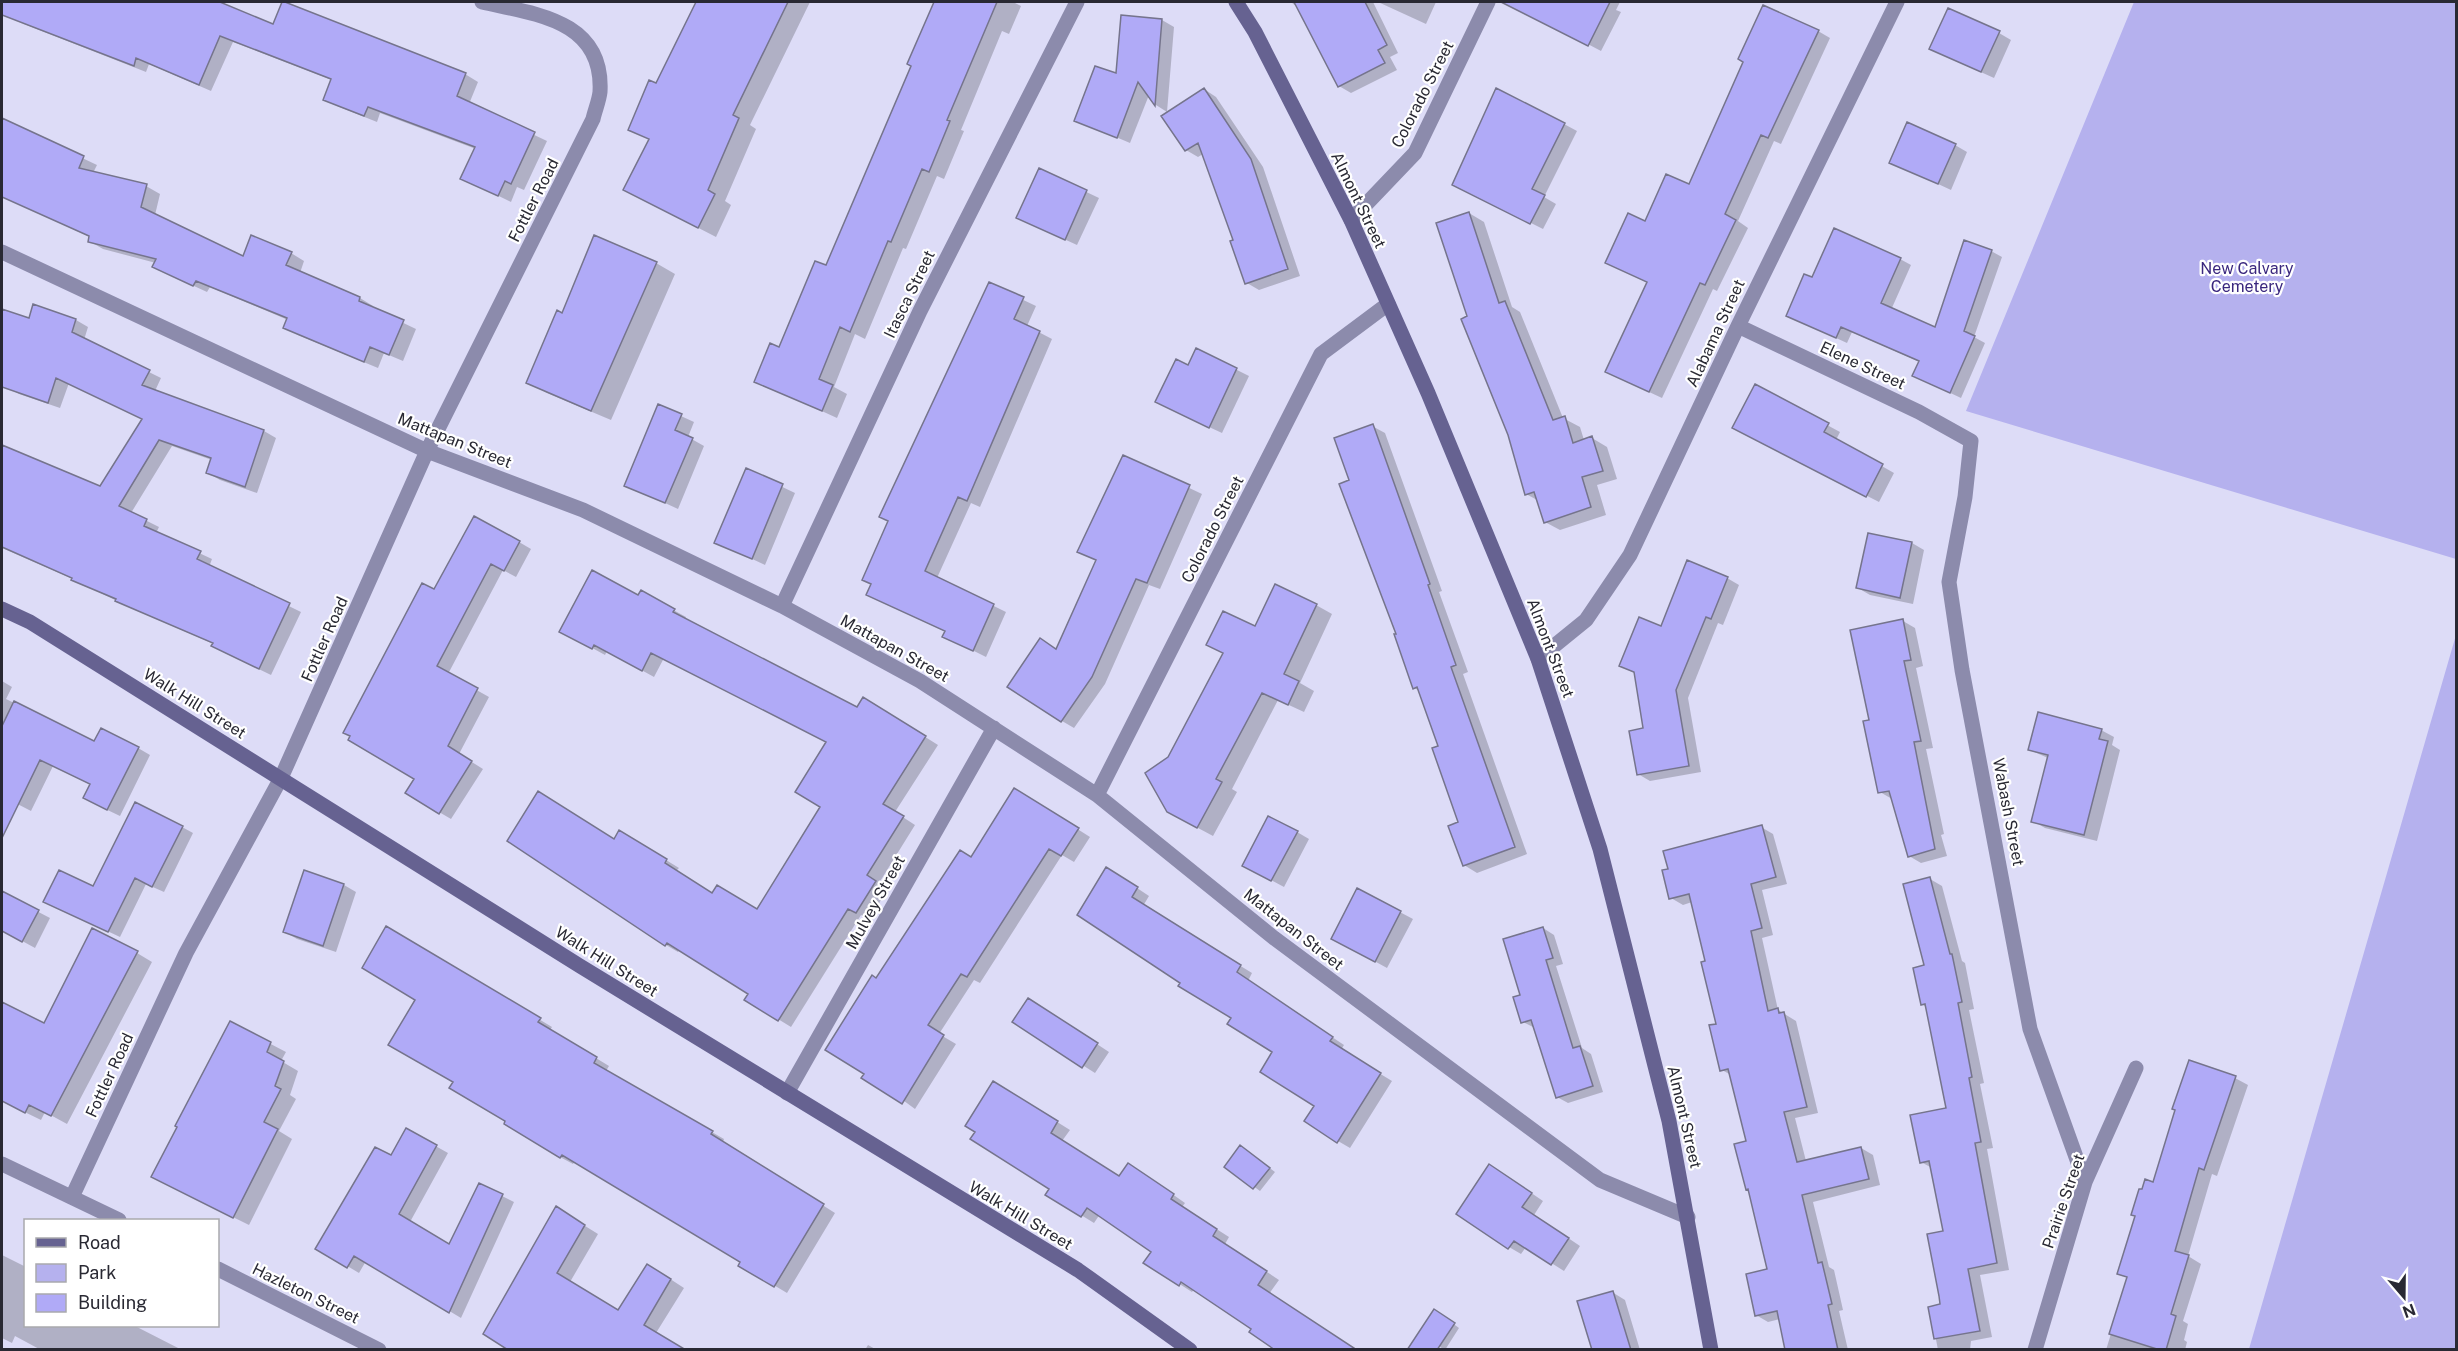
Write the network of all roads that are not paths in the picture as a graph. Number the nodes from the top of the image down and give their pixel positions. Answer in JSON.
{"nodes":[{"id":1,"x":482,"y":2,"type":"edge"},
{"id":2,"x":1077,"y":2,"type":"edge"},
{"id":3,"x":1236,"y":2,"type":"edge"},
{"id":4,"x":1488,"y":2,"type":"edge"},
{"id":5,"x":1897,"y":2,"type":"edge"},
{"id":6,"x":1351,"y":220,"type":"junction"},
{"id":7,"x":2,"y":252,"type":"edge"},
{"id":8,"x":1388,"y":304,"type":"junction"},
{"id":9,"x":1738,"y":326,"type":"junction"},
{"id":10,"x":1971,"y":441,"type":"joint"},
{"id":11,"x":427,"y":451,"type":"junction"},
{"id":12,"x":782,"y":606,"type":"junction"},
{"id":13,"x":2,"y":609,"type":"edge"},
{"id":14,"x":1538,"y":659,"type":"junction"},
{"id":15,"x":994,"y":728,"type":"junction"},
{"id":16,"x":281,"y":778,"type":"junction"},
{"id":17,"x":1097,"y":795,"type":"junction"},
{"id":18,"x":2136,"y":1068,"type":"dead end"},
{"id":19,"x":787,"y":1094,"type":"junction"},
{"id":20,"x":2,"y":1164,"type":"edge"},
{"id":21,"x":2085,"y":1182,"type":"junction"},
{"id":22,"x":72,"y":1197,"type":"junction"},
{"id":23,"x":1688,"y":1217,"type":"junction"},
{"id":24,"x":115,"y":1219,"type":"edge"},
{"id":25,"x":219,"y":1270,"type":"edge"},
{"id":26,"x":379,"y":1350,"type":"edge"},
{"id":27,"x":1190,"y":1350,"type":"edge"},
{"id":28,"x":1711,"y":1350,"type":"edge"},
{"id":29,"x":2035,"y":1350,"type":"edge"}],
"edges":[{"from":1,"to":11,"type":"street","name":"Fottler Road"},
{"from":2,"to":12,"type":"street","name":"Itasca Street"},
{"from":3,"to":6,"type":"street","name":"Almont Street"},
{"from":4,"to":6,"type":"street","name":"Colorado Street"},
{"from":5,"to":9,"type":"street","name":"Alabama Street"},
{"from":6,"to":8,"type":"street","name":"Almont Street"},
{"from":7,"to":11,"type":"street","name":"Mattapan Street"},
{"from":8,"to":14,"type":"street","name":"Almont Street"},
{"from":8,"to":17,"type":"street","name":"Colorado Street"},
{"from":9,"to":10,"type":"street","name":"Elene Street"},
{"from":9,"to":14,"type":"street","name":"Alabama Street"},
{"from":10,"to":21,"type":"street","name":"Wabash Street"},
{"from":11,"to":12,"type":"street","name":"Mattapan Street"},
{"from":11,"to":16,"type":"street","name":"Fottler Road"},
{"from":12,"to":15,"type":"street","name":"Mattapan Street"},
{"from":13,"to":16,"type":"street","name":"Walk Hill Street"},
{"from":14,"to":23,"type":"street","name":"Almont Street"},
{"from":15,"to":17,"type":"street","name":"Mattapan Street"},
{"from":15,"to":19,"type":"street","name":"Mulvey Street"},
{"from":16,"to":19,"type":"street","name":"Walk Hill Street"},
{"from":16,"to":22,"type":"street","name":"Fottler Road"},
{"from":17,"to":23,"type":"street","name":"Mattapan Street"},
{"from":18,"to":21,"type":"street","name":"Prairie Street"},
{"from":19,"to":27,"type":"street","name":"Walk Hill Street"},
{"from":20,"to":22,"type":"street"},
{"from":21,"to":29,"type":"street","name":"Prairie Street"},
{"from":22,"to":24,"type":"street"},
{"from":23,"to":28,"type":"street","name":"Almont Street"},
{"from":25,"to":26,"type":"street","name":"Hazleton Street"}]}
